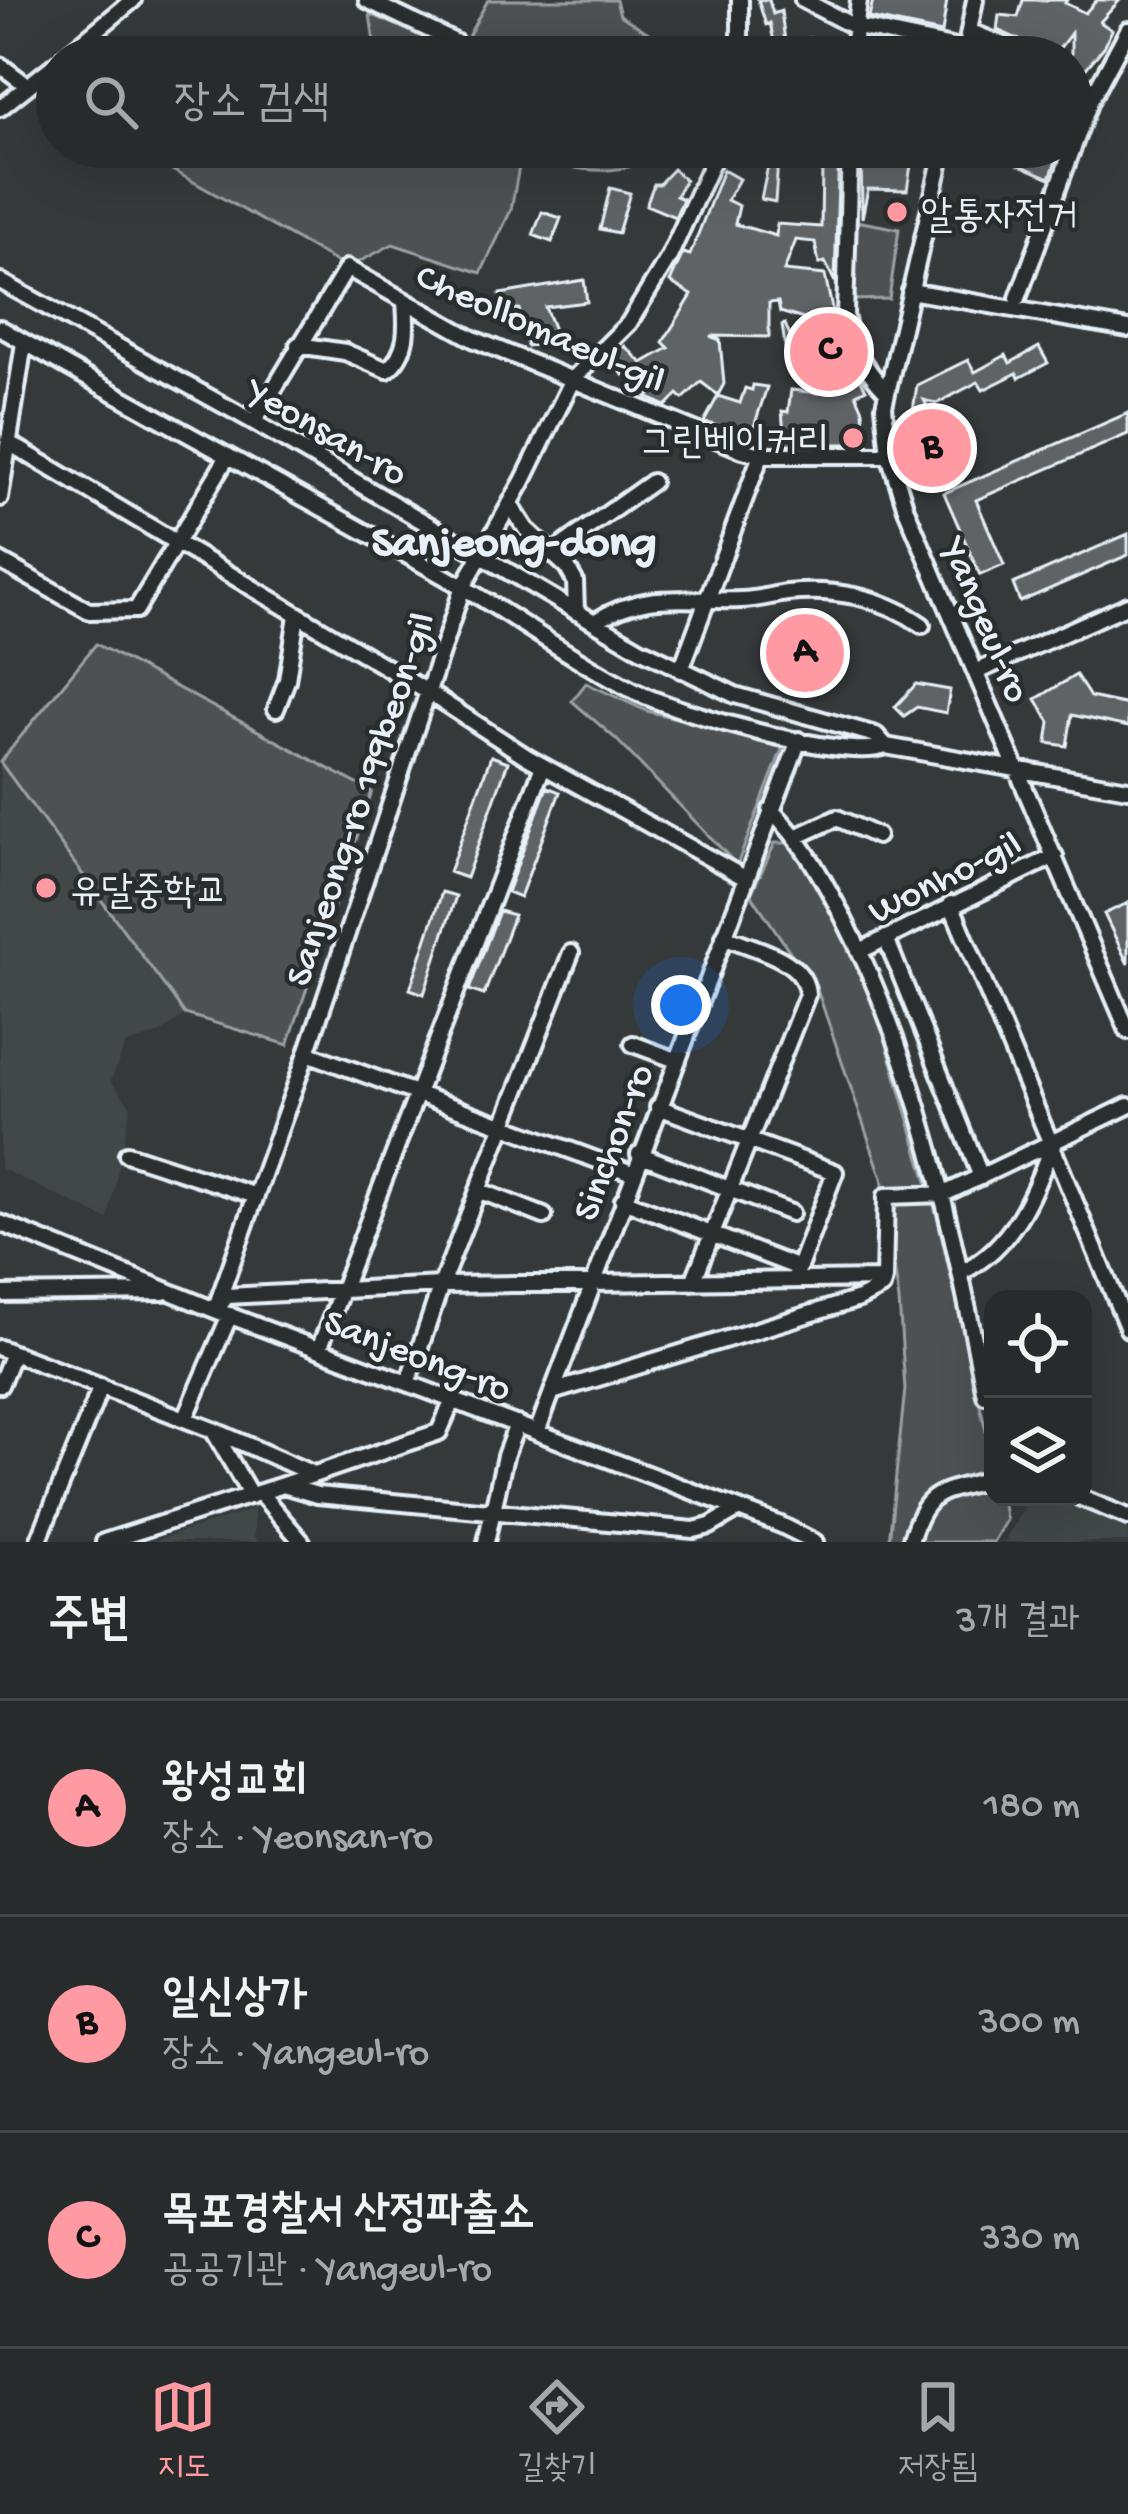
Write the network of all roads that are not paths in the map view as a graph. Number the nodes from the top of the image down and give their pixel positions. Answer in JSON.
{"nodes":[{"id":1,"x":133,"y":0,"type":"edge"},
{"id":2,"x":367,"y":0,"type":"edge"},
{"id":3,"x":740,"y":0,"type":"edge"},
{"id":4,"x":803,"y":0,"type":"edge"},
{"id":5,"x":859,"y":0,"type":"edge"},
{"id":6,"x":975,"y":0,"type":"edge"},
{"id":7,"x":853,"y":26,"type":"junction"},
{"id":8,"x":1128,"y":30,"type":"edge"},
{"id":9,"x":969,"y":31,"type":"junction"},
{"id":10,"x":89,"y":36,"type":"edge"},
{"id":11,"x":442,"y":36,"type":"edge"},
{"id":12,"x":740,"y":36,"type":"edge"},
{"id":13,"x":853,"y":36,"type":"edge"},
{"id":14,"x":894,"y":36,"type":"edge"},
{"id":15,"x":968,"y":36,"type":"edge"},
{"id":16,"x":981,"y":36,"type":"edge"},
{"id":17,"x":0,"y":65,"type":"edge"},
{"id":18,"x":36,"y":80,"type":"edge"},
{"id":19,"x":28,"y":86,"type":"junction"},
{"id":20,"x":1092,"y":89,"type":"edge"},
{"id":21,"x":1095,"y":91,"type":"junction"},
{"id":22,"x":1092,"y":99,"type":"edge"},
{"id":23,"x":0,"y":108,"type":"edge"},
{"id":24,"x":709,"y":168,"type":"edge"},
{"id":25,"x":849,"y":168,"type":"edge"},
{"id":26,"x":939,"y":168,"type":"edge"},
{"id":27,"x":1066,"y":168,"type":"edge"},
{"id":28,"x":0,"y":281,"type":"edge"},
{"id":29,"x":910,"y":291,"type":"junction"},
{"id":30,"x":1018,"y":298,"type":"dead end"},
{"id":31,"x":405,"y":302,"type":"junction"},
{"id":32,"x":0,"y":328,"type":"edge"},
{"id":33,"x":1128,"y":329,"type":"edge"},
{"id":34,"x":25,"y":343,"type":"junction"},
{"id":35,"x":298,"y":345,"type":"junction"},
{"id":36,"x":573,"y":379,"type":"junction"},
{"id":37,"x":887,"y":392,"type":"junction"},
{"id":38,"x":254,"y":422,"type":"junction"},
{"id":39,"x":9,"y":443,"type":"junction"},
{"id":40,"x":761,"y":455,"type":"junction"},
{"id":41,"x":889,"y":455,"type":"junction"},
{"id":42,"x":228,"y":456,"type":"junction"},
{"id":43,"x":652,"y":482,"type":"dead end"},
{"id":44,"x":0,"y":498,"type":"edge"},
{"id":45,"x":510,"y":504,"type":"junction"},
{"id":46,"x":178,"y":544,"type":"junction"},
{"id":47,"x":552,"y":553,"type":"junction"},
{"id":48,"x":480,"y":555,"type":"junction"},
{"id":49,"x":0,"y":561,"type":"edge"},
{"id":50,"x":463,"y":587,"type":"junction"},
{"id":51,"x":707,"y":599,"type":"junction"},
{"id":52,"x":1128,"y":605,"type":"edge"},
{"id":53,"x":577,"y":612,"type":"junction"},
{"id":54,"x":297,"y":615,"type":"junction"},
{"id":55,"x":594,"y":622,"type":"junction"},
{"id":56,"x":922,"y":626,"type":"dead end"},
{"id":57,"x":681,"y":670,"type":"junction"},
{"id":58,"x":976,"y":672,"type":"junction"},
{"id":59,"x":426,"y":691,"type":"junction"},
{"id":60,"x":276,"y":709,"type":"dead end"},
{"id":61,"x":799,"y":740,"type":"junction"},
{"id":62,"x":886,"y":746,"type":"junction"},
{"id":63,"x":543,"y":766,"type":"junction"},
{"id":64,"x":1017,"y":767,"type":"junction"},
{"id":65,"x":1128,"y":789,"type":"edge"},
{"id":66,"x":771,"y":810,"type":"junction"},
{"id":67,"x":877,"y":836,"type":"dead end"},
{"id":68,"x":796,"y":837,"type":"junction"},
{"id":69,"x":1055,"y":856,"type":"junction"},
{"id":70,"x":746,"y":878,"type":"junction"},
{"id":71,"x":952,"y":904,"type":"junction"},
{"id":72,"x":724,"y":936,"type":"junction"},
{"id":73,"x":886,"y":938,"type":"junction"},
{"id":74,"x":860,"y":951,"type":"junction"},
{"id":75,"x":571,"y":953,"type":"dead end"},
{"id":76,"x":1128,"y":1031,"type":"edge"},
{"id":77,"x":633,"y":1044,"type":"dead end"},
{"id":78,"x":307,"y":1053,"type":"junction"},
{"id":79,"x":676,"y":1060,"type":"junction"},
{"id":80,"x":415,"y":1092,"type":"junction"},
{"id":81,"x":1128,"y":1106,"type":"edge"},
{"id":82,"x":658,"y":1107,"type":"junction"},
{"id":83,"x":503,"y":1124,"type":"junction"},
{"id":84,"x":750,"y":1141,"type":"junction"},
{"id":85,"x":1052,"y":1144,"type":"junction"},
{"id":86,"x":127,"y":1154,"type":"dead end"},
{"id":87,"x":639,"y":1154,"type":"junction"},
{"id":88,"x":632,"y":1173,"type":"junction"},
{"id":89,"x":981,"y":1177,"type":"junction"},
{"id":90,"x":478,"y":1190,"type":"junction"},
{"id":91,"x":730,"y":1190,"type":"junction"},
{"id":92,"x":944,"y":1194,"type":"junction"},
{"id":93,"x":256,"y":1196,"type":"junction"},
{"id":94,"x":622,"y":1200,"type":"junction"},
{"id":95,"x":791,"y":1213,"type":"dead end"},
{"id":96,"x":544,"y":1216,"type":"dead end"},
{"id":97,"x":0,"y":1223,"type":"edge"},
{"id":98,"x":712,"y":1234,"type":"junction"},
{"id":99,"x":962,"y":1272,"type":"junction"},
{"id":100,"x":797,"y":1274,"type":"junction"},
{"id":101,"x":884,"y":1279,"type":"junction"},
{"id":102,"x":693,"y":1282,"type":"junction"},
{"id":103,"x":441,"y":1285,"type":"junction"},
{"id":104,"x":592,"y":1286,"type":"junction"},
{"id":105,"x":342,"y":1288,"type":"junction"},
{"id":106,"x":172,"y":1292,"type":"junction"},
{"id":107,"x":0,"y":1294,"type":"edge"},
{"id":108,"x":223,"y":1312,"type":"junction"},
{"id":109,"x":1128,"y":1329,"type":"edge"},
{"id":110,"x":319,"y":1349,"type":"junction"},
{"id":111,"x":6,"y":1350,"type":"edge"},
{"id":112,"x":408,"y":1383,"type":"junction"},
{"id":113,"x":0,"y":1385,"type":"edge"},
{"id":114,"x":101,"y":1386,"type":"junction"},
{"id":115,"x":984,"y":1390,"type":"edge"},
{"id":116,"x":552,"y":1393,"type":"junction"},
{"id":117,"x":453,"y":1400,"type":"junction"},
{"id":118,"x":184,"y":1419,"type":"junction"},
{"id":119,"x":517,"y":1424,"type":"junction"},
{"id":120,"x":213,"y":1430,"type":"junction"},
{"id":121,"x":537,"y":1432,"type":"junction"},
{"id":122,"x":313,"y":1474,"type":"junction"},
{"id":123,"x":984,"y":1481,"type":"edge"},
{"id":124,"x":284,"y":1485,"type":"junction"},
{"id":125,"x":256,"y":1495,"type":"junction"},
{"id":126,"x":1092,"y":1502,"type":"edge"},
{"id":127,"x":739,"y":1509,"type":"junction"},
{"id":128,"x":493,"y":1510,"type":"junction"},
{"id":129,"x":1128,"y":1517,"type":"edge"},
{"id":130,"x":38,"y":1542,"type":"edge"},
{"id":131,"x":104,"y":1542,"type":"edge"},
{"id":132,"x":302,"y":1542,"type":"edge"},
{"id":133,"x":486,"y":1542,"type":"edge"},
{"id":134,"x":815,"y":1542,"type":"edge"},
{"id":135,"x":910,"y":1542,"type":"edge"}],
"edges":[{"from":1,"to":10,"type":"street"},
{"from":2,"to":11,"type":"street"},
{"from":3,"to":12,"type":"street"},
{"from":4,"to":7,"type":"street"},
{"from":5,"to":7,"type":"street"},
{"from":6,"to":9,"type":"street"},
{"from":7,"to":13,"type":"street"},
{"from":7,"to":14,"type":"street"},
{"from":8,"to":21,"type":"street"},
{"from":9,"to":15,"type":"street"},
{"from":9,"to":16,"type":"street"},
{"from":17,"to":19,"type":"street"},
{"from":18,"to":19,"type":"street"},
{"from":19,"to":23,"type":"street"},
{"from":20,"to":21,"type":"street"},
{"from":21,"to":22,"type":"street"},
{"from":24,"to":36,"type":"street","name":"Sanjeong-ro 199beon-gil"},
{"from":25,"to":37,"type":"street"},
{"from":26,"to":29,"type":"street","name":"Yangeul-ro"},
{"from":27,"to":30,"type":"street"},
{"from":28,"to":38,"type":"street","name":"Yeonsan-ro"},
{"from":29,"to":33,"type":"street"},
{"from":29,"to":37,"type":"street","name":"Yangeul-ro"},
{"from":31,"to":35,"type":"street","name":"Cheollomaeul-gil"},
{"from":31,"to":35,"type":"street"},
{"from":31,"to":36,"type":"street","name":"Cheollomaeul-gil"},
{"from":32,"to":34,"type":"street","name":"Yeonsan-ro"},
{"from":34,"to":39,"type":"street"},
{"from":34,"to":42,"type":"street","name":"Yeonsan-ro"},
{"from":35,"to":38,"type":"street","name":"Cheollomaeul-gil"},
{"from":36,"to":40,"type":"street","name":"Cheollomaeul-gil"},
{"from":36,"to":45,"type":"street","name":"Sanjeong-ro 199beon-gil"},
{"from":37,"to":41,"type":"street","name":"Yangeul-ro"},
{"from":38,"to":48,"type":"street","name":"Yeonsan-ro"},
{"from":39,"to":44,"type":"street"},
{"from":39,"to":46,"type":"street"},
{"from":40,"to":41,"type":"street","name":"Cheollomaeul-gil"},
{"from":40,"to":51,"type":"street"},
{"from":41,"to":58,"type":"street","name":"Yangeul-ro"},
{"from":42,"to":46,"type":"street"},
{"from":42,"to":50,"type":"street","name":"Yeonsan-ro"},
{"from":43,"to":47,"type":"street"},
{"from":45,"to":47,"type":"street"},
{"from":45,"to":48,"type":"street","name":"Sanjeong-ro 199beon-gil"},
{"from":46,"to":49,"type":"street"},
{"from":46,"to":54,"type":"street"},
{"from":47,"to":53,"type":"street"},
{"from":48,"to":50,"type":"street","name":"Sanjeong-ro 199beon-gil"},
{"from":48,"to":53,"type":"street","name":"Yeonsan-ro"},
{"from":50,"to":59,"type":"street","name":"Sanjeong-ro 199beon-gil"},
{"from":50,"to":61,"type":"street","name":"Yeonsan-ro"},
{"from":51,"to":55,"type":"street"},
{"from":51,"to":56,"type":"street"},
{"from":51,"to":57,"type":"street"},
{"from":52,"to":58,"type":"street"},
{"from":53,"to":55,"type":"street","name":"Yeonsan-ro"},
{"from":54,"to":59,"type":"street"},
{"from":54,"to":60,"type":"street"},
{"from":55,"to":57,"type":"street","name":"Yeonsan-ro"},
{"from":57,"to":62,"type":"street","name":"Yeonsan-ro"},
{"from":58,"to":64,"type":"street","name":"Yangeul-ro"},
{"from":59,"to":63,"type":"street"},
{"from":59,"to":78,"type":"street","name":"Sanjeong-ro 199beon-gil"},
{"from":61,"to":62,"type":"street","name":"Yeonsan-ro"},
{"from":61,"to":66,"type":"street","name":"Sinchon-ro"},
{"from":62,"to":64,"type":"street","name":"Yeonsan-ro"},
{"from":63,"to":70,"type":"street"},
{"from":63,"to":80,"type":"street"},
{"from":64,"to":65,"type":"street","name":"Yeonsan-ro"},
{"from":64,"to":69,"type":"street","name":"Yangeul-ro"},
{"from":66,"to":68,"type":"street"},
{"from":66,"to":70,"type":"street","name":"Sinchon-ro"},
{"from":67,"to":68,"type":"street"},
{"from":68,"to":74,"type":"street"},
{"from":69,"to":71,"type":"street","name":"Wonho-gil"},
{"from":69,"to":76,"type":"street","name":"Yangeul-ro"},
{"from":70,"to":72,"type":"street","name":"Sinchon-ro"},
{"from":71,"to":73,"type":"street","name":"Wonho-gil"},
{"from":71,"to":85,"type":"street"},
{"from":72,"to":79,"type":"street","name":"Sinchon-ro"},
{"from":72,"to":84,"type":"street"},
{"from":73,"to":74,"type":"street","name":"Wonho-gil"},
{"from":73,"to":89,"type":"street"},
{"from":74,"to":92,"type":"street"},
{"from":75,"to":83,"type":"street"},
{"from":77,"to":79,"type":"street"},
{"from":78,"to":80,"type":"street"},
{"from":78,"to":93,"type":"street","name":"Sanjeong-ro 199beon-gil"},
{"from":79,"to":82,"type":"street","name":"Sinchon-ro"},
{"from":80,"to":83,"type":"street"},
{"from":80,"to":105,"type":"street"},
{"from":81,"to":85,"type":"street"},
{"from":82,"to":84,"type":"street"},
{"from":82,"to":87,"type":"street","name":"Sinchon-ro"},
{"from":83,"to":88,"type":"street"},
{"from":83,"to":90,"type":"street"},
{"from":84,"to":91,"type":"street"},
{"from":84,"to":100,"type":"street"},
{"from":85,"to":89,"type":"street"},
{"from":85,"to":99,"type":"street"},
{"from":85,"to":109,"type":"street"},
{"from":86,"to":93,"type":"street"},
{"from":87,"to":88,"type":"street","name":"Sinchon-ro"},
{"from":87,"to":91,"type":"street"},
{"from":88,"to":94,"type":"street","name":"Sinchon-ro"},
{"from":89,"to":92,"type":"street"},
{"from":90,"to":96,"type":"street"},
{"from":90,"to":103,"type":"street"},
{"from":91,"to":95,"type":"street"},
{"from":91,"to":98,"type":"street"},
{"from":92,"to":99,"type":"street"},
{"from":92,"to":101,"type":"street"},
{"from":93,"to":108,"type":"street","name":"Sanjeong-ro 199beon-gil"},
{"from":94,"to":98,"type":"street"},
{"from":94,"to":104,"type":"street","name":"Sinchon-ro"},
{"from":97,"to":106,"type":"street","name":"Sanjeong-ro"},
{"from":98,"to":100,"type":"street"},
{"from":98,"to":102,"type":"street"},
{"from":99,"to":115,"type":"street"},
{"from":100,"to":101,"type":"street"},
{"from":100,"to":102,"type":"street"},
{"from":101,"to":116,"type":"street"},
{"from":102,"to":104,"type":"street"},
{"from":103,"to":104,"type":"street"},
{"from":103,"to":105,"type":"street"},
{"from":103,"to":112,"type":"street"},
{"from":104,"to":116,"type":"street","name":"Sinchon-ro"},
{"from":105,"to":108,"type":"street"},
{"from":105,"to":110,"type":"street"},
{"from":106,"to":107,"type":"street"},
{"from":106,"to":108,"type":"street","name":"Sanjeong-ro"},
{"from":108,"to":110,"type":"street","name":"Sanjeong-ro"},
{"from":108,"to":118,"type":"street","name":"Sanjeong-ro 199beon-gil"},
{"from":110,"to":112,"type":"street","name":"Sanjeong-ro"},
{"from":111,"to":113,"type":"street"},
{"from":111,"to":114,"type":"street"},
{"from":112,"to":117,"type":"street","name":"Sanjeong-ro"},
{"from":114,"to":118,"type":"street"},
{"from":114,"to":130,"type":"street"},
{"from":116,"to":121,"type":"street","name":"Sinchon-ro"},
{"from":117,"to":119,"type":"street","name":"Sanjeong-ro"},
{"from":117,"to":122,"type":"street"},
{"from":118,"to":120,"type":"street"},
{"from":119,"to":121,"type":"street","name":"Sanjeong-ro"},
{"from":119,"to":128,"type":"street"},
{"from":120,"to":122,"type":"street"},
{"from":120,"to":125,"type":"street"},
{"from":121,"to":127,"type":"street","name":"Sanjeong-ro"},
{"from":122,"to":124,"type":"street"},
{"from":123,"to":135,"type":"street"},
{"from":124,"to":125,"type":"street"},
{"from":124,"to":128,"type":"street"},
{"from":125,"to":131,"type":"street"},
{"from":125,"to":132,"type":"street"},
{"from":126,"to":129,"type":"street"},
{"from":127,"to":128,"type":"street"},
{"from":127,"to":134,"type":"street","name":"Sanjeong-ro"},
{"from":128,"to":133,"type":"street"}]}
